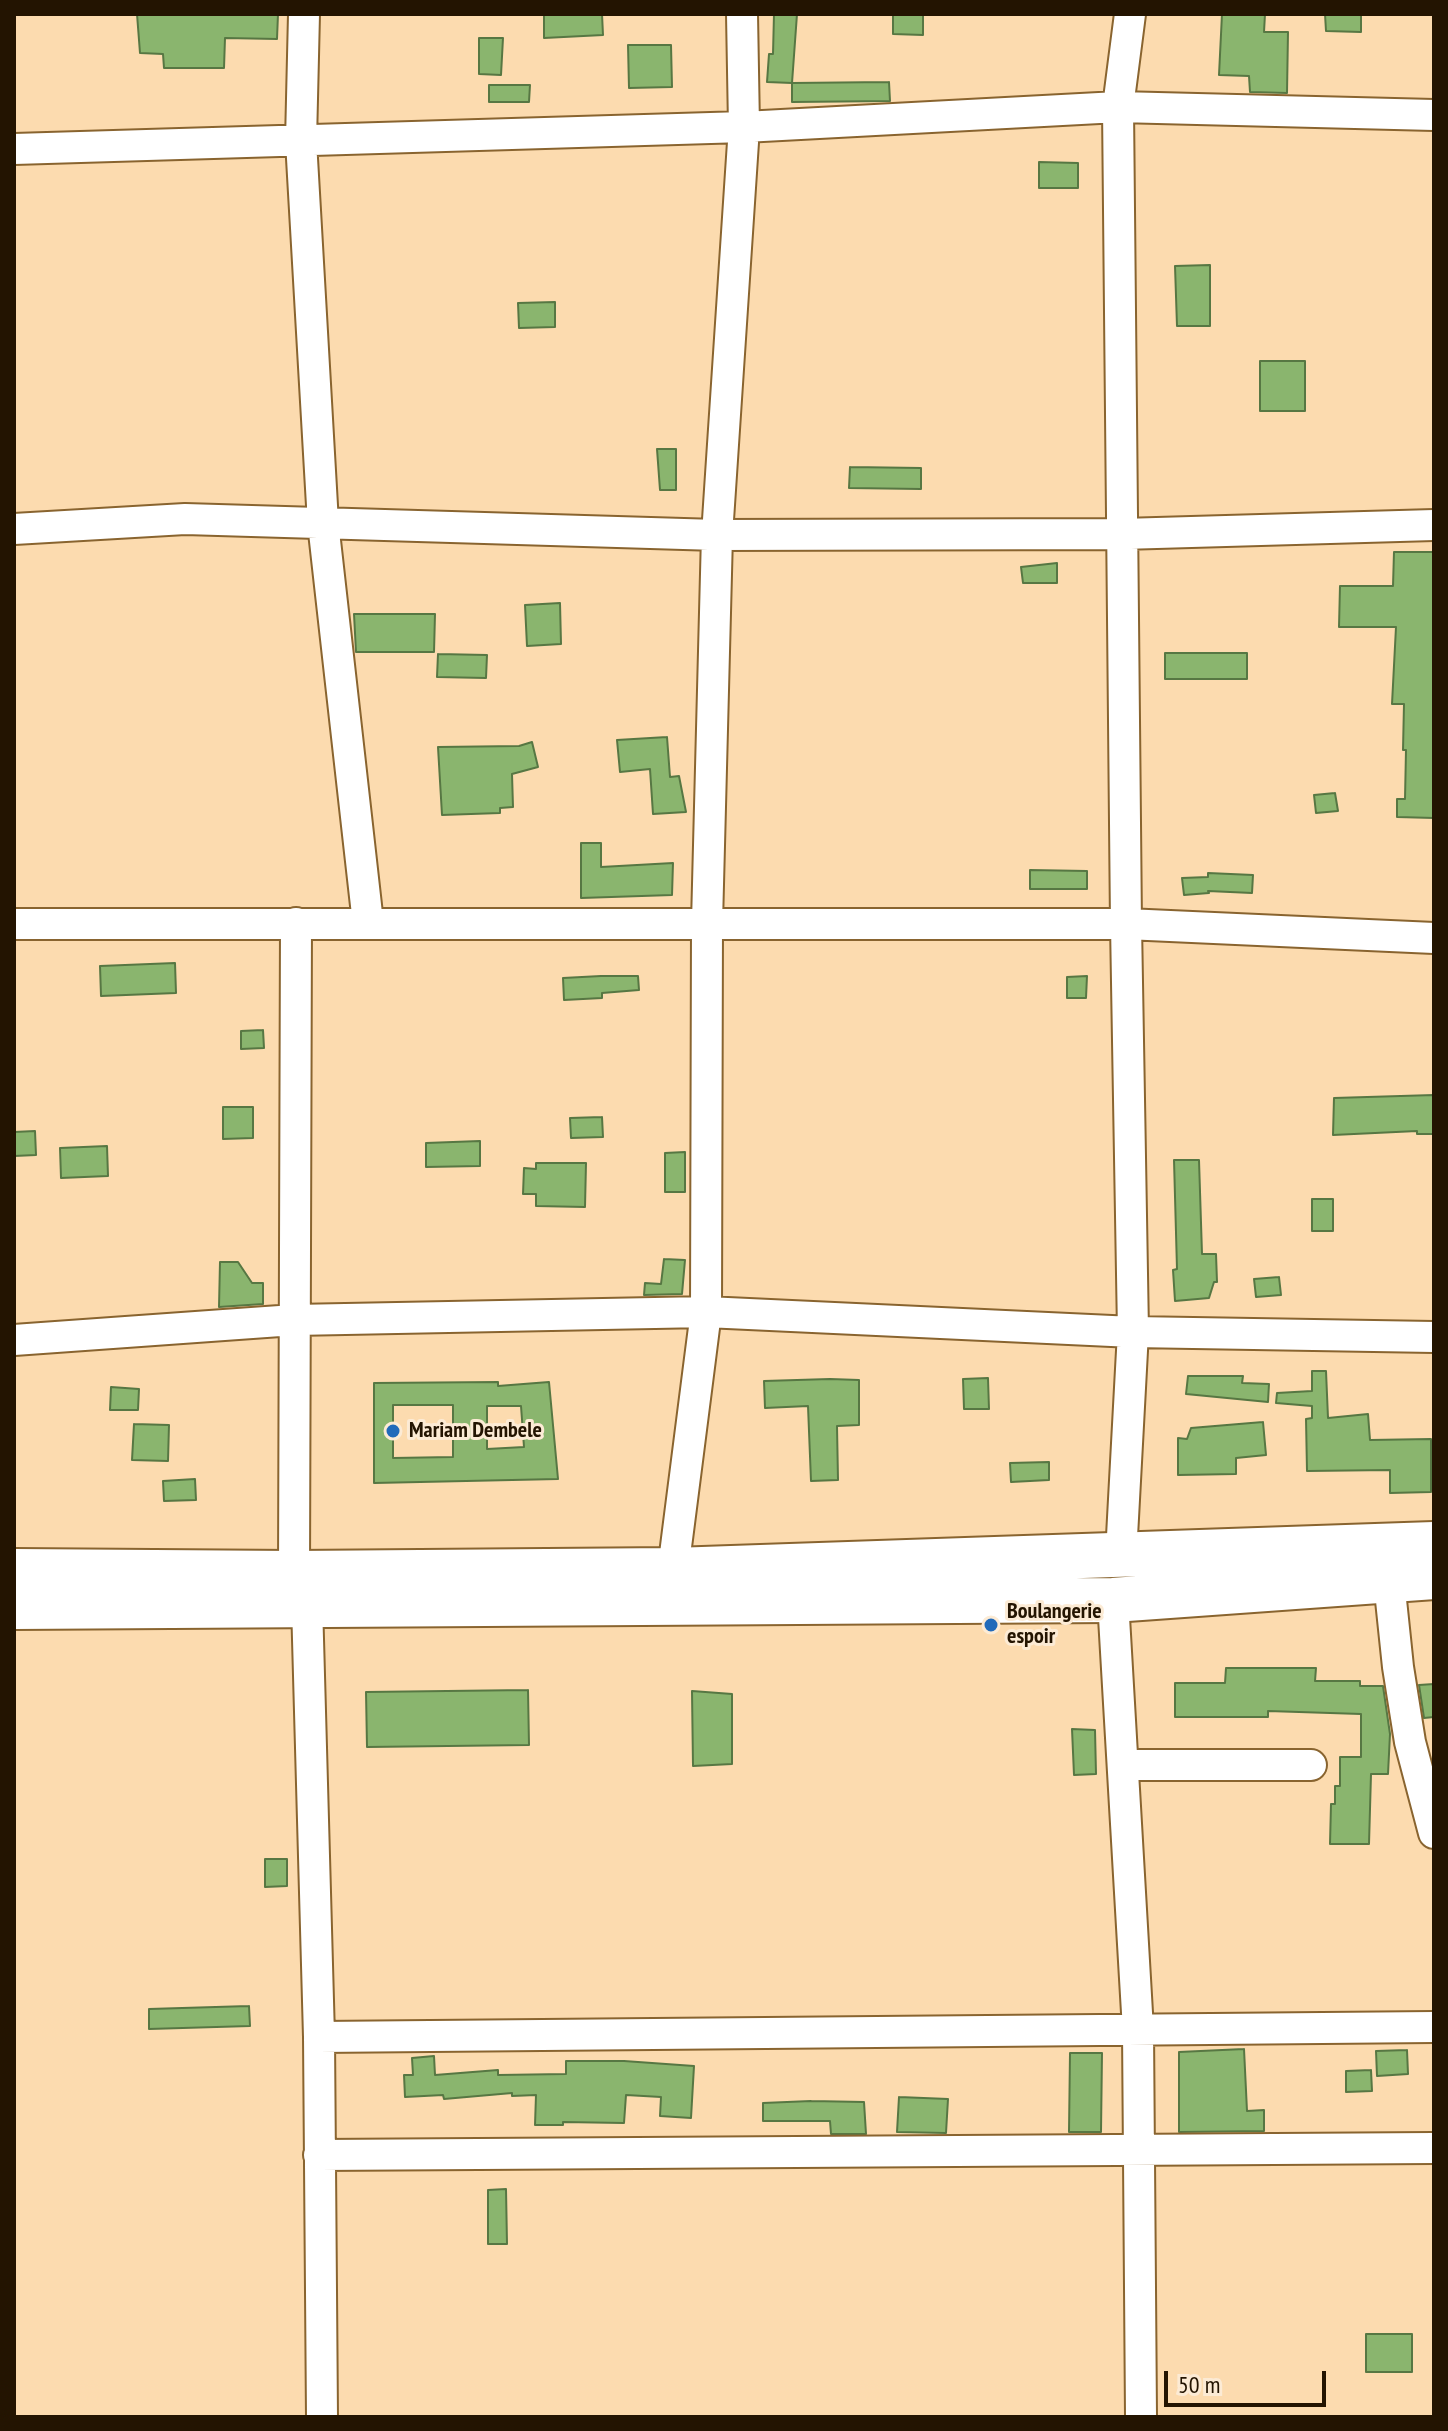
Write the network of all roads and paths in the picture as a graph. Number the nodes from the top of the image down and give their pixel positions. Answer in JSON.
{"nodes":[{"id":1,"x":304,"y":14,"type":"edge"},
{"id":2,"x":742,"y":14,"type":"edge"},
{"id":3,"x":1130,"y":14,"type":"edge"},
{"id":4,"x":1118,"y":107,"type":"junction"},
{"id":5,"x":1434,"y":115,"type":"edge"},
{"id":6,"x":744,"y":127,"type":"junction"},
{"id":7,"x":301,"y":141,"type":"junction"},
{"id":8,"x":14,"y":149,"type":"edge"},
{"id":9,"x":323,"y":523,"type":"junction"},
{"id":10,"x":1434,"y":525,"type":"edge"},
{"id":11,"x":14,"y":529,"type":"edge"},
{"id":12,"x":1122,"y":534,"type":"junction"},
{"id":13,"x":717,"y":535,"type":"junction"},
{"id":14,"x":296,"y":923,"type":"junction"},
{"id":15,"x":368,"y":923,"type":"junction"},
{"id":16,"x":707,"y":923,"type":"junction"},
{"id":17,"x":14,"y":924,"type":"edge"},
{"id":18,"x":1126,"y":924,"type":"junction"},
{"id":19,"x":1434,"y":938,"type":"edge"},
{"id":20,"x":706,"y":1312,"type":"junction"},
{"id":21,"x":294,"y":1320,"type":"junction"},
{"id":22,"x":1133,"y":1332,"type":"junction"},
{"id":23,"x":1434,"y":1337,"type":"edge"},
{"id":24,"x":14,"y":1340,"type":"edge"},
{"id":25,"x":1434,"y":1544,"type":"edge"},
{"id":26,"x":1121,"y":1555,"type":"junction"},
{"id":27,"x":673,"y":1570,"type":"junction"},
{"id":28,"x":14,"y":1571,"type":"edge"},
{"id":29,"x":1434,"y":1577,"type":"edge"},
{"id":30,"x":1389,"y":1581,"type":"junction"},
{"id":31,"x":301,"y":1588,"type":"junction"},
{"id":32,"x":1113,"y":1600,"type":"junction"},
{"id":33,"x":14,"y":1607,"type":"edge"},
{"id":34,"x":1123,"y":1765,"type":"junction"},
{"id":35,"x":1311,"y":1765,"type":"dead end"},
{"id":36,"x":1434,"y":1833,"type":"edge"},
{"id":37,"x":1434,"y":2027,"type":"edge"},
{"id":38,"x":1138,"y":2030,"type":"junction"},
{"id":39,"x":319,"y":2037,"type":"junction"},
{"id":40,"x":1434,"y":2148,"type":"edge"},
{"id":41,"x":1139,"y":2151,"type":"junction"},
{"id":42,"x":319,"y":2155,"type":"junction"},
{"id":43,"x":322,"y":2417,"type":"edge"},
{"id":44,"x":1141,"y":2417,"type":"edge"}],
"edges":[{"from":1,"to":7,"type":"street"},
{"from":2,"to":6,"type":"street"},
{"from":3,"to":4,"type":"street"},
{"from":4,"to":5,"type":"street"},
{"from":4,"to":6,"type":"street"},
{"from":4,"to":12,"type":"street"},
{"from":6,"to":7,"type":"street"},
{"from":6,"to":13,"type":"street"},
{"from":7,"to":8,"type":"street"},
{"from":7,"to":9,"type":"street"},
{"from":9,"to":11,"type":"street"},
{"from":9,"to":13,"type":"street"},
{"from":9,"to":15,"type":"street"},
{"from":10,"to":12,"type":"street"},
{"from":12,"to":13,"type":"street"},
{"from":12,"to":18,"type":"street"},
{"from":13,"to":16,"type":"street"},
{"from":14,"to":15,"type":"street"},
{"from":14,"to":17,"type":"street"},
{"from":14,"to":21,"type":"street"},
{"from":15,"to":16,"type":"street"},
{"from":16,"to":18,"type":"street"},
{"from":16,"to":20,"type":"street"},
{"from":18,"to":19,"type":"street"},
{"from":18,"to":22,"type":"street"},
{"from":20,"to":21,"type":"street"},
{"from":20,"to":22,"type":"street"},
{"from":20,"to":27,"type":"street"},
{"from":21,"to":24,"type":"street"},
{"from":21,"to":31,"type":"street"},
{"from":22,"to":23,"type":"street"},
{"from":22,"to":26,"type":"street"},
{"from":25,"to":26,"type":"highway"},
{"from":26,"to":27,"type":"highway"},
{"from":27,"to":31,"type":"highway"},
{"from":28,"to":31,"type":"highway"},
{"from":29,"to":30,"type":"highway"},
{"from":30,"to":32,"type":"highway"},
{"from":30,"to":36,"type":"street"},
{"from":31,"to":32,"type":"highway"},
{"from":31,"to":33,"type":"highway"},
{"from":31,"to":39,"type":"street"},
{"from":32,"to":34,"type":"street"},
{"from":34,"to":35,"type":"street"},
{"from":34,"to":38,"type":"street"},
{"from":37,"to":38,"type":"street"},
{"from":38,"to":39,"type":"street"},
{"from":38,"to":41,"type":"street"},
{"from":39,"to":42,"type":"street"},
{"from":40,"to":41,"type":"street"},
{"from":41,"to":42,"type":"street"},
{"from":41,"to":44,"type":"street"},
{"from":42,"to":43,"type":"street"}]}
